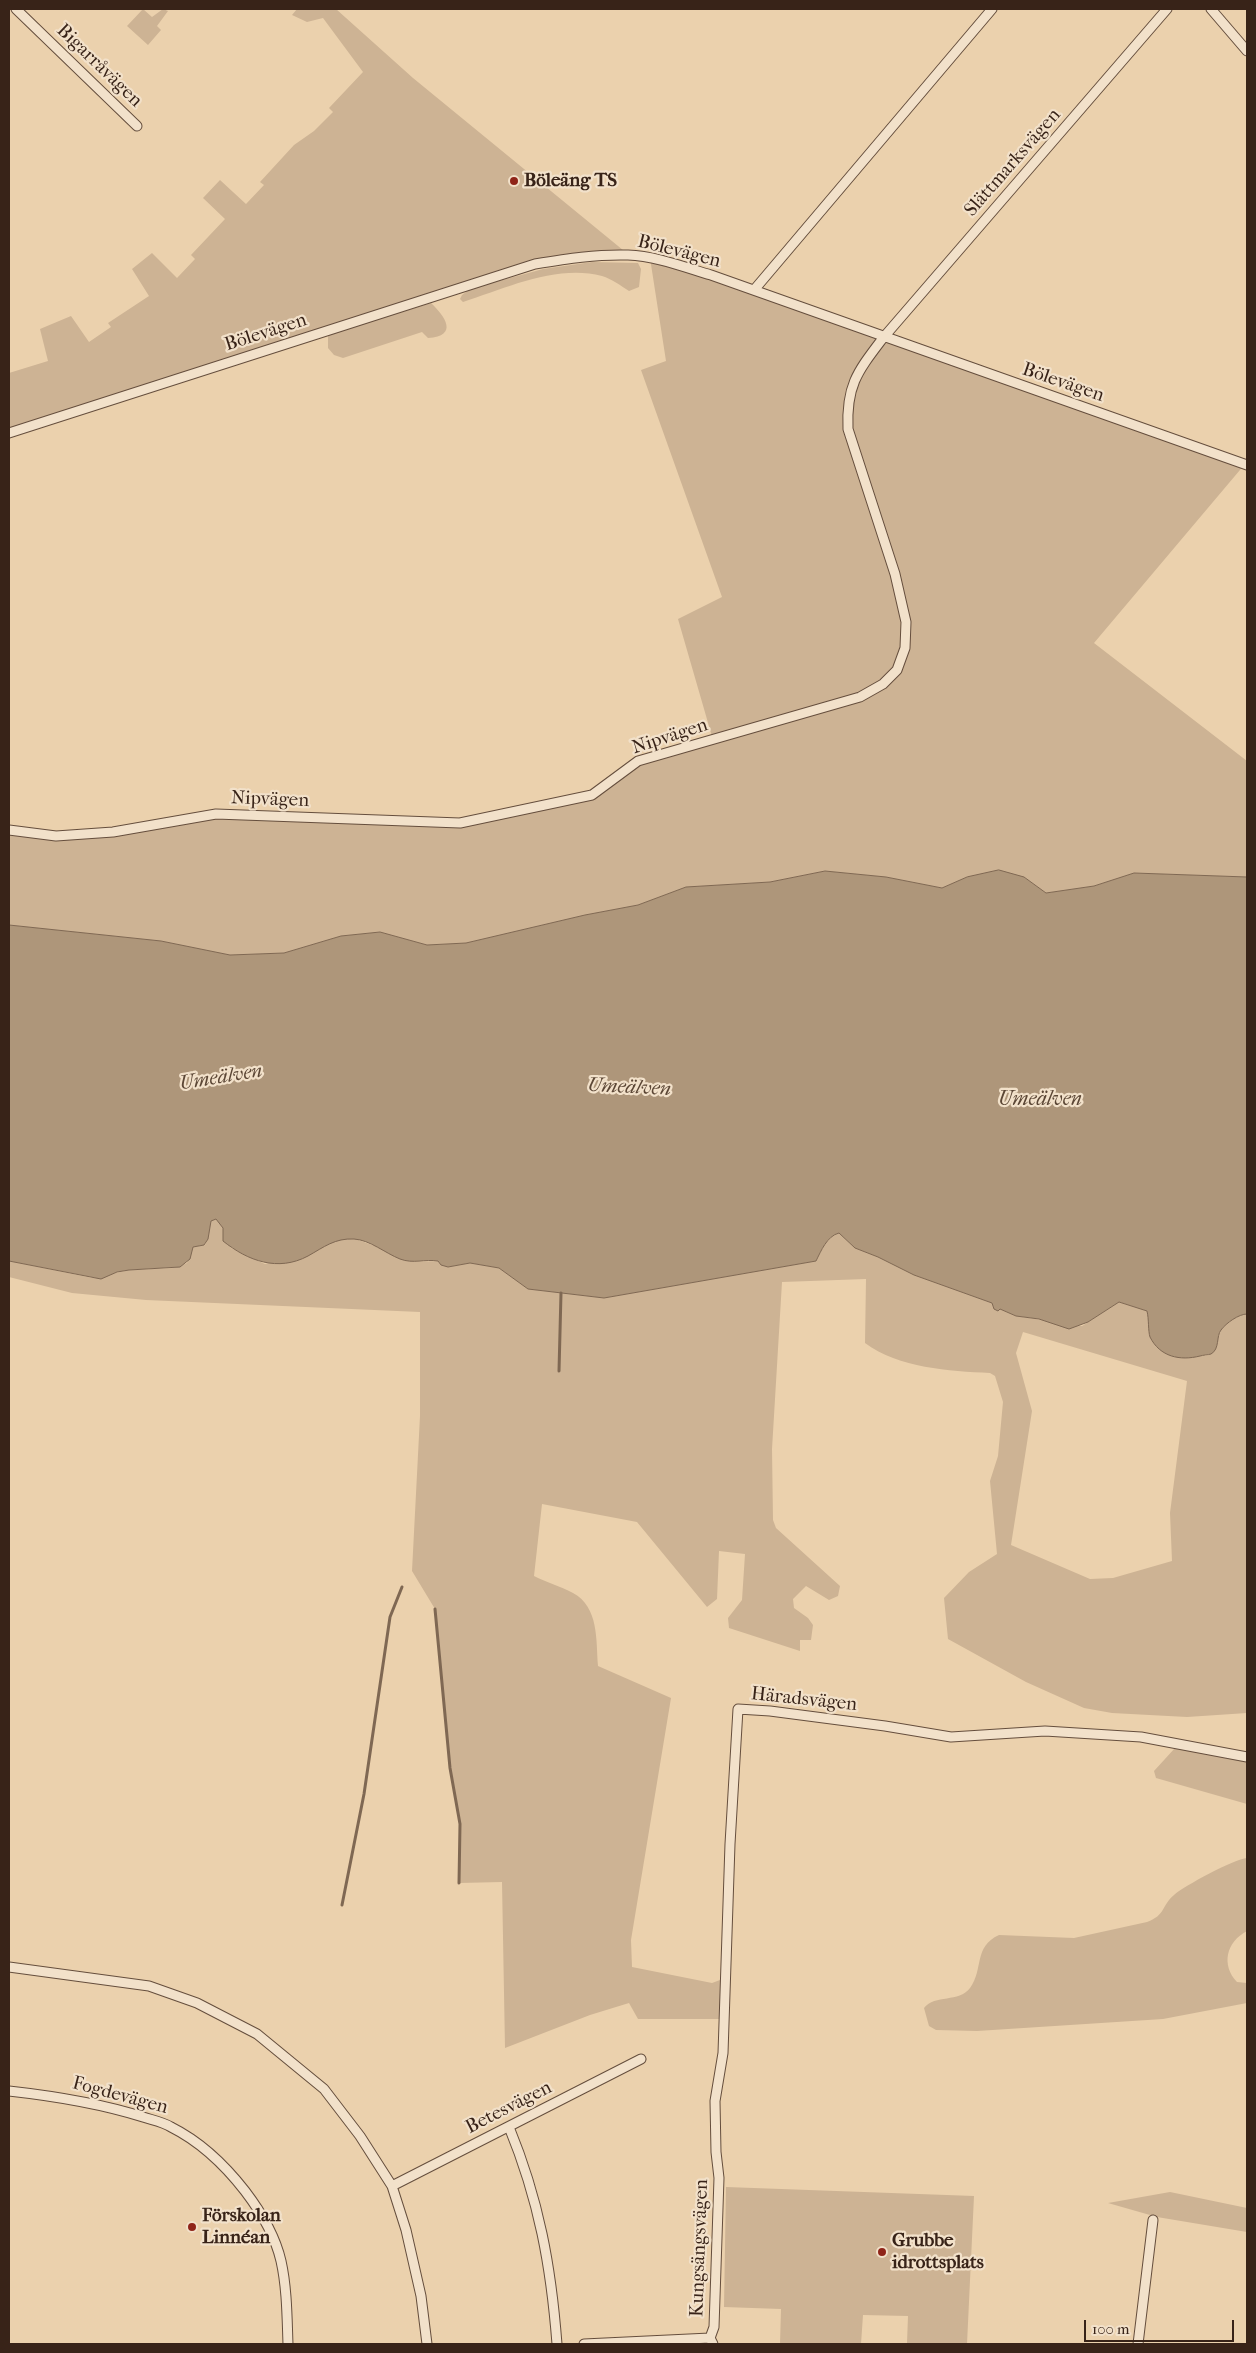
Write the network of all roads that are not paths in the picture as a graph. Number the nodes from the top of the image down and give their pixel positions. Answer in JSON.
{"nodes":[{"id":1,"x":16,"y":9,"type":"edge"},
{"id":2,"x":992,"y":9,"type":"edge"},
{"id":3,"x":1167,"y":9,"type":"edge"},
{"id":4,"x":1211,"y":9,"type":"edge"},
{"id":5,"x":1247,"y":51,"type":"edge"},
{"id":6,"x":137,"y":126,"type":"dead end"},
{"id":7,"x":754,"y":290,"type":"junction"},
{"id":8,"x":883,"y":338,"type":"junction"},
{"id":9,"x":9,"y":433,"type":"edge"},
{"id":10,"x":1247,"y":465,"type":"edge"},
{"id":11,"x":9,"y":830,"type":"edge"},
{"id":12,"x":1247,"y":1757,"type":"edge"},
{"id":13,"x":9,"y":1967,"type":"edge"},
{"id":14,"x":641,"y":2059,"type":"dead end"},
{"id":15,"x":9,"y":2091,"type":"edge"},
{"id":16,"x":509,"y":2127,"type":"junction"},
{"id":17,"x":716,"y":2152,"type":"joint"},
{"id":18,"x":392,"y":2186,"type":"junction"},
{"id":19,"x":1153,"y":2220,"type":"dead end"},
{"id":20,"x":711,"y":2341,"type":"edge"},
{"id":21,"x":288,"y":2344,"type":"edge"},
{"id":22,"x":427,"y":2344,"type":"edge"},
{"id":23,"x":557,"y":2344,"type":"edge"},
{"id":24,"x":584,"y":2344,"type":"edge"},
{"id":25,"x":1138,"y":2344,"type":"edge"}],
"edges":[{"from":1,"to":6,"type":"street","name":"Bigarråvägen"},
{"from":2,"to":7,"type":"street"},
{"from":3,"to":8,"type":"street","name":"Slättmarksvägen"},
{"from":4,"to":5,"type":"street"},
{"from":7,"to":8,"type":"street","name":"Bölevägen"},
{"from":7,"to":9,"type":"street","name":"Bölevägen"},
{"from":8,"to":10,"type":"street","name":"Bölevägen"},
{"from":8,"to":11,"type":"street","name":"Nipvägen"},
{"from":12,"to":17,"type":"street","name":"Häradsvägen"},
{"from":13,"to":18,"type":"street"},
{"from":14,"to":16,"type":"street","name":"Betesvägen"},
{"from":15,"to":21,"type":"street","name":"Fogdevägen"},
{"from":16,"to":18,"type":"street","name":"Betesvägen"},
{"from":16,"to":23,"type":"street"},
{"from":17,"to":20,"type":"street","name":"Kungsängsvägen"},
{"from":18,"to":22,"type":"street"},
{"from":19,"to":25,"type":"street"},
{"from":20,"to":24,"type":"street"}]}
